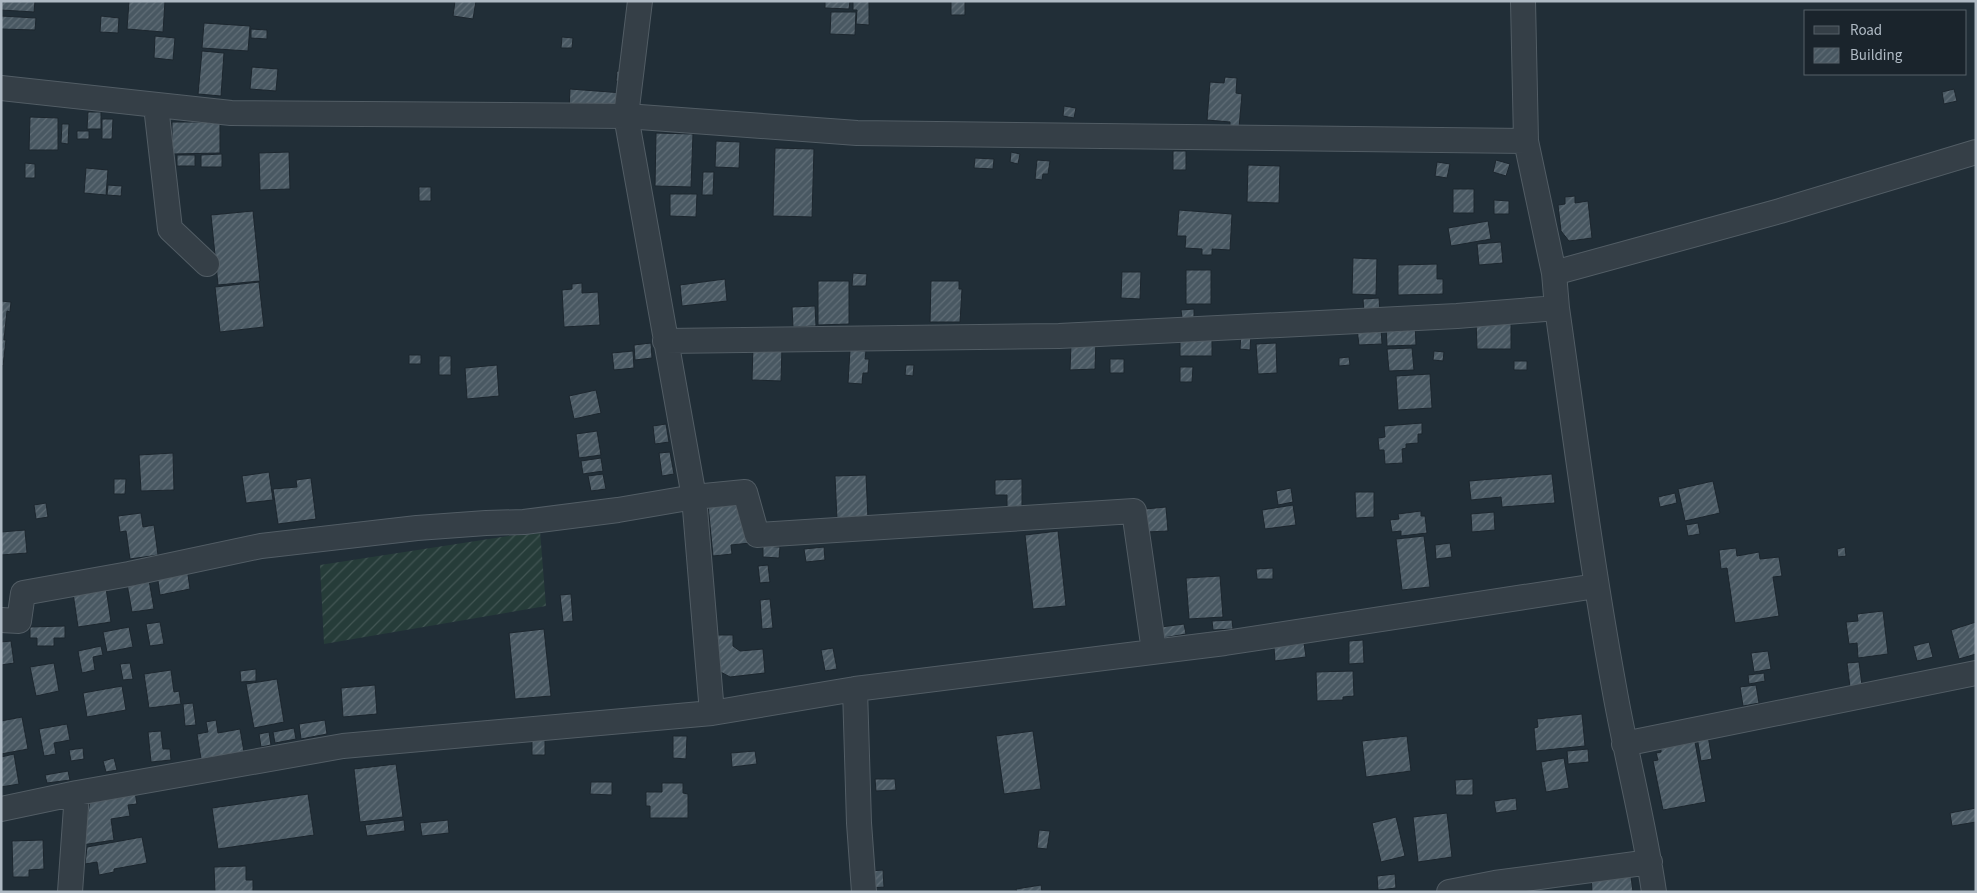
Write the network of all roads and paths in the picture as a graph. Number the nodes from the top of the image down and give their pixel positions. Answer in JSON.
{"nodes":[{"id":1,"x":640,"y":1,"type":"edge"},
{"id":2,"x":1523,"y":1,"type":"edge"},
{"id":3,"x":1,"y":88,"type":"edge"},
{"id":4,"x":156,"y":106,"type":"junction"},
{"id":5,"x":626,"y":116,"type":"junction"},
{"id":6,"x":1526,"y":141,"type":"junction"},
{"id":7,"x":1976,"y":152,"type":"edge"},
{"id":8,"x":207,"y":264,"type":"dead end"},
{"id":9,"x":1554,"y":273,"type":"junction"},
{"id":10,"x":1557,"y":308,"type":"junction"},
{"id":11,"x":665,"y":341,"type":"junction"},
{"id":12,"x":694,"y":496,"type":"junction"},
{"id":13,"x":1596,"y":586,"type":"junction"},
{"id":14,"x":1,"y":620,"type":"edge"},
{"id":15,"x":1154,"y":651,"type":"junction"},
{"id":16,"x":1976,"y":673,"type":"edge"},
{"id":17,"x":855,"y":689,"type":"junction"},
{"id":18,"x":712,"y":713,"type":"junction"},
{"id":19,"x":1624,"y":744,"type":"junction"},
{"id":20,"x":77,"y":793,"type":"junction"},
{"id":21,"x":1,"y":809,"type":"edge"},
{"id":22,"x":1650,"y":862,"type":"junction"},
{"id":23,"x":70,"y":892,"type":"edge"},
{"id":24,"x":864,"y":892,"type":"edge"},
{"id":25,"x":1449,"y":892,"type":"edge"},
{"id":26,"x":1654,"y":892,"type":"edge"}],
"edges":[{"from":1,"to":5,"type":"street"},
{"from":2,"to":6,"type":"street"},
{"from":3,"to":4,"type":"street"},
{"from":4,"to":5,"type":"street"},
{"from":4,"to":8,"type":"street"},
{"from":5,"to":6,"type":"street"},
{"from":5,"to":11,"type":"street"},
{"from":6,"to":9,"type":"street"},
{"from":7,"to":9,"type":"street"},
{"from":9,"to":10,"type":"street"},
{"from":10,"to":11,"type":"street"},
{"from":10,"to":13,"type":"street"},
{"from":11,"to":12,"type":"street"},
{"from":12,"to":14,"type":"street"},
{"from":12,"to":15,"type":"street"},
{"from":12,"to":18,"type":"street"},
{"from":13,"to":15,"type":"street"},
{"from":13,"to":19,"type":"street"},
{"from":15,"to":17,"type":"street"},
{"from":16,"to":19,"type":"street"},
{"from":17,"to":18,"type":"street"},
{"from":17,"to":24,"type":"street"},
{"from":18,"to":20,"type":"street"},
{"from":19,"to":22,"type":"street"},
{"from":20,"to":21,"type":"street"},
{"from":20,"to":23,"type":"street"},
{"from":22,"to":25,"type":"street"},
{"from":22,"to":26,"type":"street"}]}
